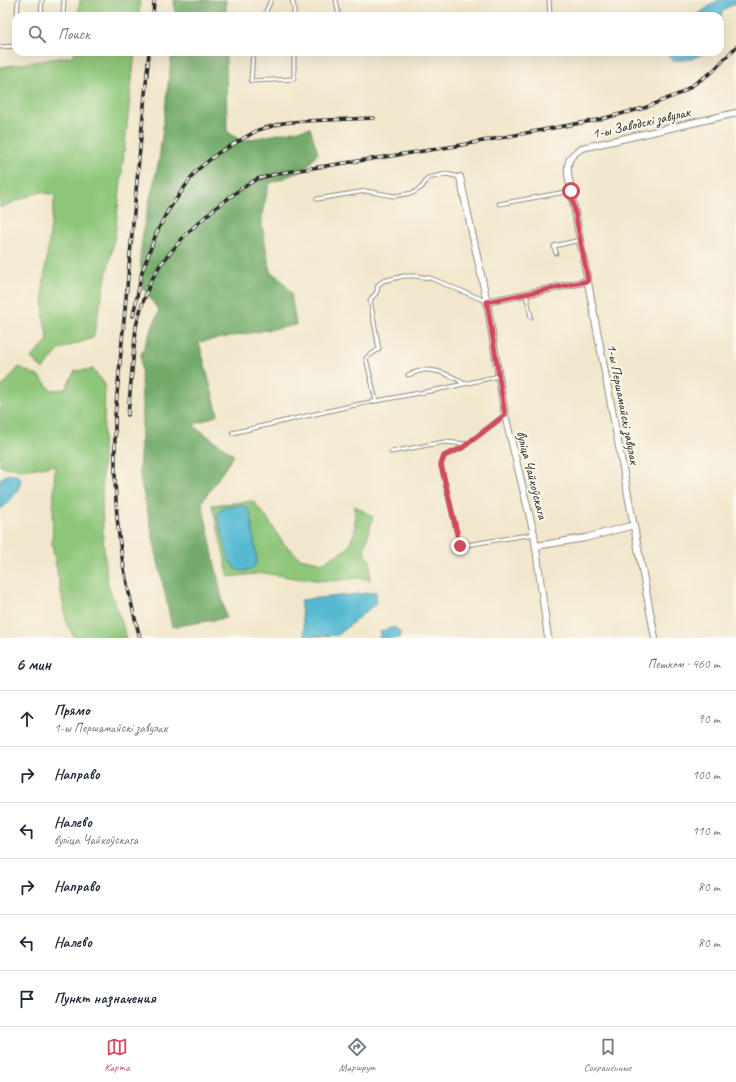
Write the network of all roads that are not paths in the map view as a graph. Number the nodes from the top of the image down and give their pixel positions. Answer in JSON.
{"nodes":[{"id":1,"x":18,"y":0,"type":"edge"},
{"id":2,"x":42,"y":0,"type":"edge"},
{"id":3,"x":64,"y":0,"type":"edge"},
{"id":4,"x":271,"y":0,"type":"edge"},
{"id":5,"x":292,"y":0,"type":"edge"},
{"id":6,"x":336,"y":0,"type":"edge"},
{"id":7,"x":550,"y":0,"type":"edge"},
{"id":8,"x":17,"y":12,"type":"edge"},
{"id":9,"x":41,"y":12,"type":"edge"},
{"id":10,"x":63,"y":12,"type":"edge"},
{"id":11,"x":266,"y":12,"type":"edge"},
{"id":12,"x":294,"y":12,"type":"edge"},
{"id":13,"x":338,"y":12,"type":"edge"},
{"id":14,"x":550,"y":12,"type":"edge"},
{"id":15,"x":12,"y":46,"type":"edge"},
{"id":16,"x":0,"y":47,"type":"edge"},
{"id":17,"x":253,"y":56,"type":"edge"},
{"id":18,"x":294,"y":56,"type":"edge"},
{"id":19,"x":736,"y":113,"type":"edge"},
{"id":20,"x":568,"y":174,"type":"joint"},
{"id":21,"x":460,"y":177,"type":"joint"},
{"id":22,"x":571,"y":191,"type":"junction"},
{"id":23,"x":317,"y":199,"type":"dead end"},
{"id":24,"x":499,"y":204,"type":"dead end"},
{"id":25,"x":580,"y":240,"type":"junction"},
{"id":26,"x":556,"y":253,"type":"dead end"},
{"id":27,"x":588,"y":281,"type":"junction"},
{"id":28,"x":526,"y":294,"type":"junction"},
{"id":29,"x":487,"y":302,"type":"junction"},
{"id":30,"x":531,"y":317,"type":"dead end"},
{"id":31,"x":408,"y":375,"type":"dead end"},
{"id":32,"x":498,"y":376,"type":"junction"},
{"id":33,"x":464,"y":384,"type":"junction"},
{"id":34,"x":376,"y":401,"type":"junction"},
{"id":35,"x":505,"y":415,"type":"junction"},
{"id":36,"x":232,"y":433,"type":"dead end"},
{"id":37,"x":467,"y":444,"type":"junction"},
{"id":38,"x":391,"y":452,"type":"dead end"},
{"id":39,"x":634,"y":525,"type":"junction"},
{"id":40,"x":534,"y":534,"type":"junction"},
{"id":41,"x":536,"y":546,"type":"junction"},
{"id":42,"x":548,"y":638,"type":"edge"},
{"id":43,"x":655,"y":638,"type":"edge"}],
"edges":[{"from":1,"to":8,"type":"lane"},
{"from":2,"to":9,"type":"lane"},
{"from":3,"to":10,"type":"lane"},
{"from":4,"to":11,"type":"lane"},
{"from":5,"to":12,"type":"lane"},
{"from":6,"to":13,"type":"lane"},
{"from":7,"to":14,"type":"lane"},
{"from":15,"to":16,"type":"lane"},
{"from":17,"to":18,"type":"lane"},
{"from":19,"to":20,"type":"street","name":"1-ы Заводскі завулак"},
{"from":20,"to":22,"type":"street","name":"1-ы Першамайскі завулак"},
{"from":21,"to":23,"type":"lane"},
{"from":21,"to":29,"type":"street","name":"вуліца Чайкоўскага"},
{"from":22,"to":24,"type":"lane"},
{"from":22,"to":25,"type":"street","name":"1-ы Першамайскі завулак"},
{"from":25,"to":26,"type":"lane"},
{"from":25,"to":27,"type":"street","name":"1-ы Першамайскі завулак"},
{"from":27,"to":28,"type":"street"},
{"from":27,"to":39,"type":"street","name":"1-ы Першамайскі завулак"},
{"from":28,"to":29,"type":"street"},
{"from":28,"to":30,"type":"lane"},
{"from":29,"to":32,"type":"street","name":"вуліца Чайкоўскага"},
{"from":29,"to":34,"type":"lane"},
{"from":31,"to":33,"type":"lane"},
{"from":32,"to":33,"type":"lane"},
{"from":32,"to":35,"type":"street","name":"вуліца Чайкоўскага"},
{"from":33,"to":34,"type":"lane"},
{"from":34,"to":36,"type":"lane"},
{"from":35,"to":37,"type":"lane"},
{"from":35,"to":40,"type":"street","name":"вуліца Чайкоўскага"},
{"from":37,"to":38,"type":"lane"},
{"from":37,"to":40,"type":"lane"},
{"from":39,"to":41,"type":"street"},
{"from":39,"to":43,"type":"street","name":"1-ы Першамайскі завулак"},
{"from":40,"to":41,"type":"street","name":"вуліца Чайкоўскага"},
{"from":41,"to":42,"type":"street","name":"вуліца Чайкоўскага"}]}
